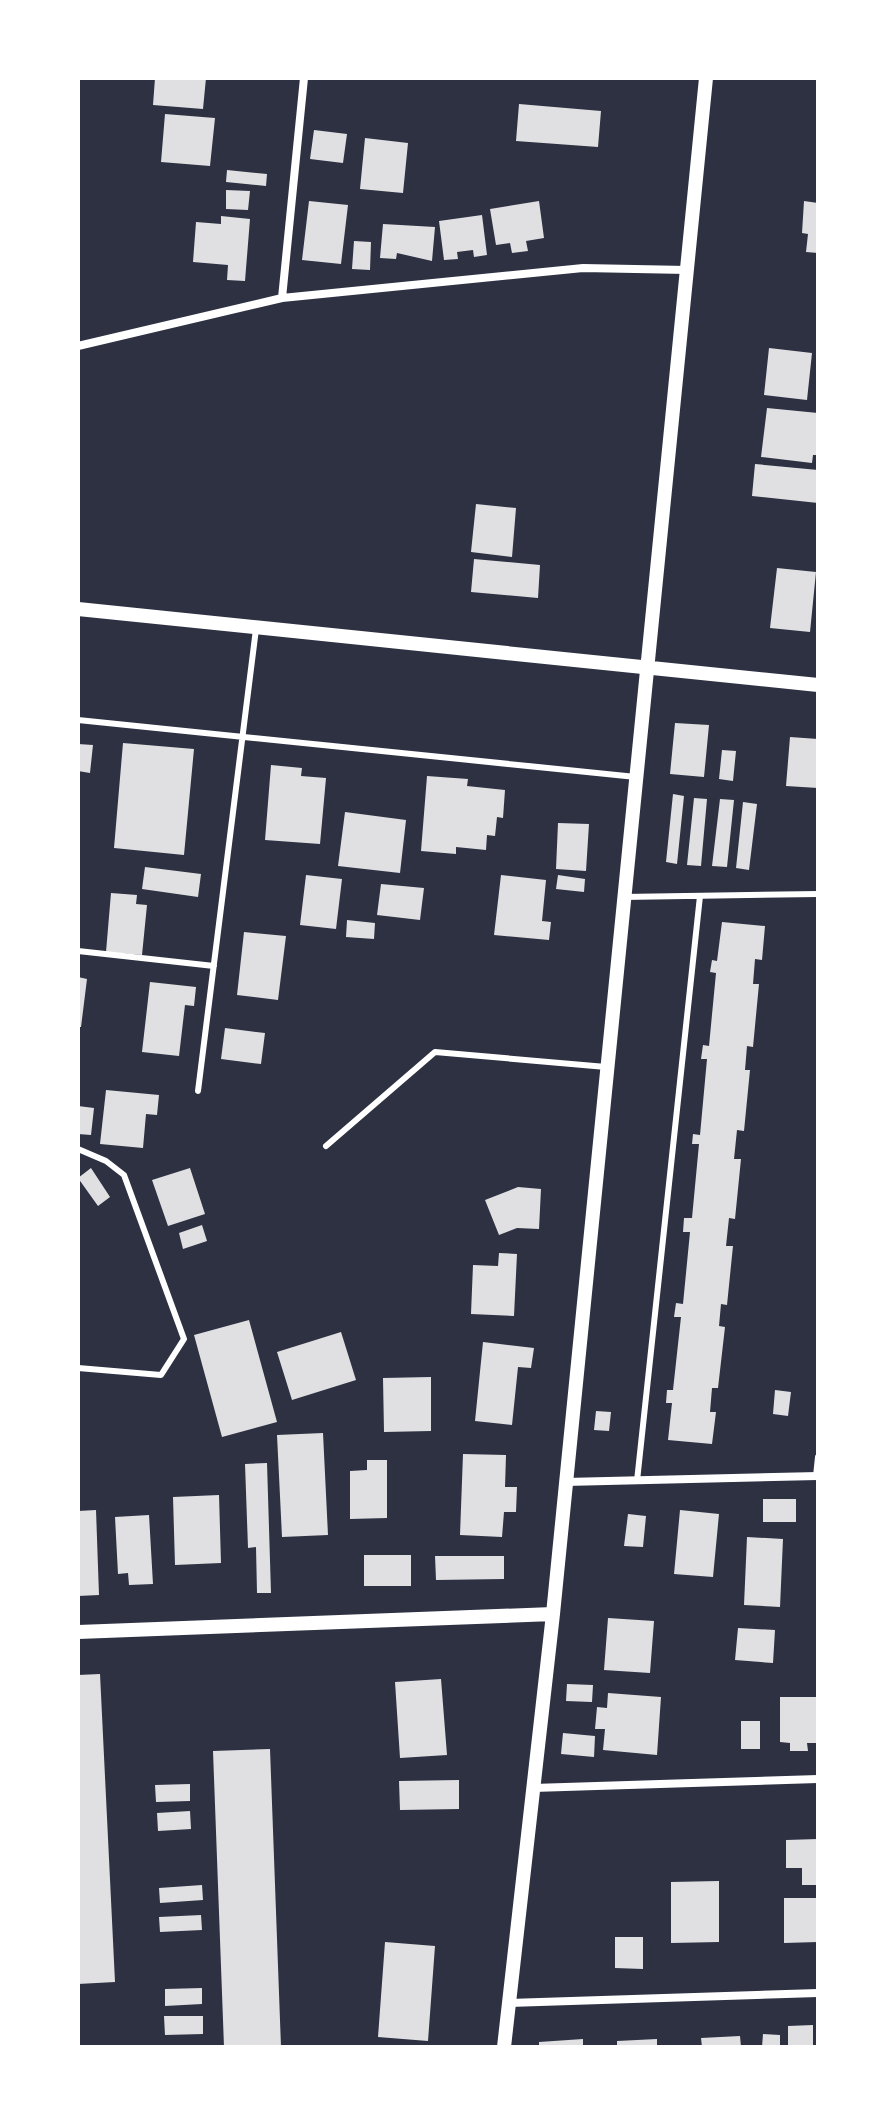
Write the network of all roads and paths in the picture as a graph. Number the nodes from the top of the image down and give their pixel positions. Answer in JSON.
{"nodes":[{"id":1,"x":304,"y":78,"type":"edge"},
{"id":2,"x":706,"y":78,"type":"edge"},
{"id":3,"x":687,"y":270,"type":"junction"},
{"id":4,"x":282,"y":298,"type":"junction"},
{"id":5,"x":78,"y":346,"type":"edge"},
{"id":6,"x":78,"y":609,"type":"edge"},
{"id":7,"x":256,"y":629,"type":"junction"},
{"id":8,"x":647,"y":665,"type":"junction"},
{"id":9,"x":818,"y":685,"type":"edge"},
{"id":10,"x":78,"y":720,"type":"edge"},
{"id":11,"x":243,"y":737,"type":"junction"},
{"id":12,"x":636,"y":777,"type":"junction"},
{"id":13,"x":818,"y":894,"type":"edge"},
{"id":14,"x":700,"y":896,"type":"junction"},
{"id":15,"x":623,"y":897,"type":"junction"},
{"id":16,"x":78,"y":951,"type":"edge"},
{"id":17,"x":214,"y":966,"type":"junction"},
{"id":18,"x":606,"y":1067,"type":"junction"},
{"id":19,"x":198,"y":1091,"type":"dead end"},
{"id":20,"x":326,"y":1146,"type":"dead end"},
{"id":21,"x":78,"y":1149,"type":"edge"},
{"id":22,"x":78,"y":1368,"type":"edge"},
{"id":23,"x":818,"y":1457,"type":"edge"},
{"id":24,"x":817,"y":1476,"type":"edge"},
{"id":25,"x":637,"y":1481,"type":"junction"},
{"id":26,"x":565,"y":1482,"type":"junction"},
{"id":27,"x":553,"y":1614,"type":"junction"},
{"id":28,"x":78,"y":1632,"type":"edge"},
{"id":29,"x":818,"y":1779,"type":"edge"},
{"id":30,"x":532,"y":1788,"type":"junction"},
{"id":31,"x":818,"y":1993,"type":"edge"},
{"id":32,"x":508,"y":2003,"type":"junction"},
{"id":33,"x":504,"y":2047,"type":"edge"}],
"edges":[{"from":1,"to":4,"type":"street"},
{"from":2,"to":3,"type":"street"},
{"from":3,"to":4,"type":"street"},
{"from":3,"to":8,"type":"street"},
{"from":4,"to":5,"type":"street"},
{"from":6,"to":7,"type":"street"},
{"from":7,"to":8,"type":"street"},
{"from":7,"to":11,"type":"lane"},
{"from":8,"to":9,"type":"street"},
{"from":8,"to":12,"type":"street"},
{"from":10,"to":11,"type":"lane"},
{"from":11,"to":12,"type":"lane"},
{"from":11,"to":17,"type":"lane"},
{"from":12,"to":15,"type":"street"},
{"from":13,"to":14,"type":"lane"},
{"from":14,"to":15,"type":"lane"},
{"from":14,"to":25,"type":"lane"},
{"from":15,"to":18,"type":"street"},
{"from":16,"to":17,"type":"lane"},
{"from":17,"to":19,"type":"lane"},
{"from":18,"to":20,"type":"lane"},
{"from":18,"to":26,"type":"street"},
{"from":21,"to":22,"type":"lane"},
{"from":23,"to":24,"type":"lane"},
{"from":24,"to":25,"type":"street"},
{"from":25,"to":26,"type":"street"},
{"from":26,"to":27,"type":"street"},
{"from":27,"to":28,"type":"street"},
{"from":27,"to":30,"type":"street"},
{"from":29,"to":30,"type":"street"},
{"from":30,"to":32,"type":"street"},
{"from":31,"to":32,"type":"street"},
{"from":32,"to":33,"type":"street"}]}
